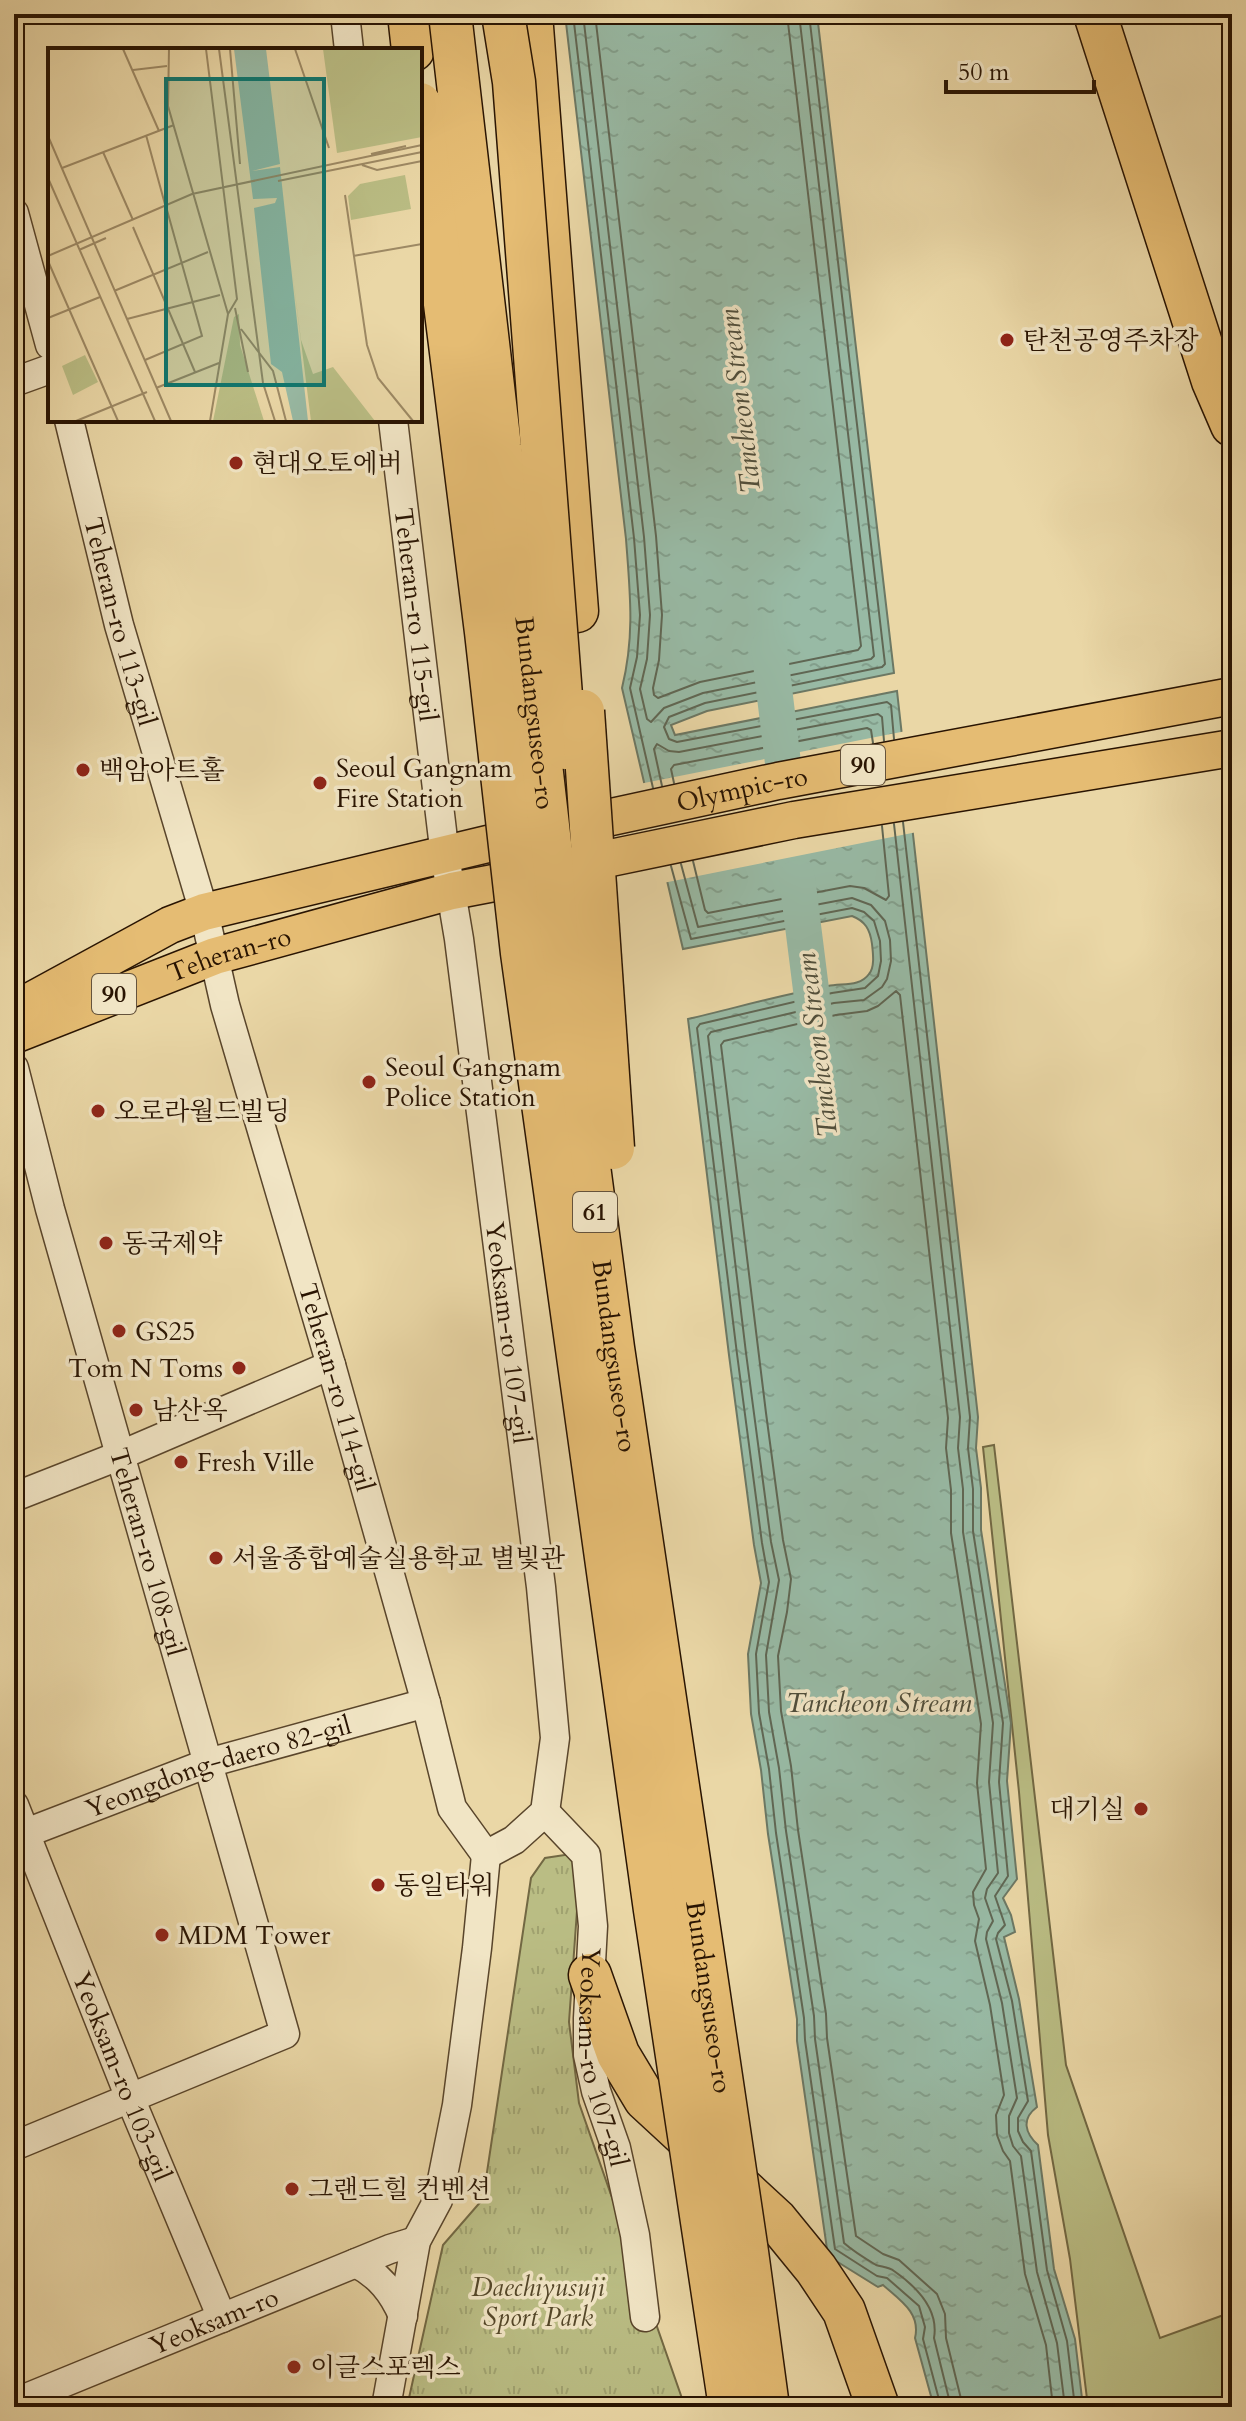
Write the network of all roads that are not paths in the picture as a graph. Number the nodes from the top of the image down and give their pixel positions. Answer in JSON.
{"nodes":[{"id":1,"x":345,"y":14,"type":"edge"},
{"id":2,"x":409,"y":14,"type":"edge"},
{"id":3,"x":450,"y":14,"type":"edge"},
{"id":4,"x":503,"y":14,"type":"edge"},
{"id":5,"x":531,"y":14,"type":"edge"},
{"id":6,"x":1095,"y":14,"type":"edge"},
{"id":7,"x":349,"y":48,"type":"edge"},
{"id":8,"x":413,"y":48,"type":"edge"},
{"id":9,"x":422,"y":120,"type":"edge"},
{"id":10,"x":14,"y":213,"type":"edge"},
{"id":11,"x":48,"y":338,"type":"edge"},
{"id":12,"x":48,"y":370,"type":"edge"},
{"id":13,"x":14,"y":382,"type":"edge"},
{"id":14,"x":69,"y":422,"type":"edge"},
{"id":15,"x":393,"y":422,"type":"edge"},
{"id":16,"x":1232,"y":425,"type":"edge"},
{"id":17,"x":1232,"y":696,"type":"edge"},
{"id":18,"x":1232,"y":748,"type":"edge"},
{"id":19,"x":445,"y":856,"type":"junction"},
{"id":20,"x":452,"y":891,"type":"junction"},
{"id":21,"x":204,"y":912,"type":"junction"},
{"id":22,"x":215,"y":956,"type":"junction"},
{"id":23,"x":14,"y":1010,"type":"edge"},
{"id":24,"x":14,"y":1035,"type":"edge"},
{"id":25,"x":573,"y":1045,"type":"junction"},
{"id":26,"x":14,"y":1068,"type":"edge"},
{"id":27,"x":613,"y":1348,"type":"junction"},
{"id":28,"x":331,"y":1365,"type":"junction"},
{"id":29,"x":121,"y":1455,"type":"junction"},
{"id":30,"x":14,"y":1497,"type":"edge"},
{"id":31,"x":426,"y":1703,"type":"junction"},
{"id":32,"x":208,"y":1763,"type":"junction"},
{"id":33,"x":14,"y":1805,"type":"edge"},
{"id":34,"x":545,"y":1812,"type":"junction"},
{"id":35,"x":20,"y":1835,"type":"edge"},
{"id":36,"x":486,"y":1855,"type":"junction"},
{"id":37,"x":590,"y":1975,"type":"junction"},
{"id":38,"x":130,"y":2098,"type":"junction"},
{"id":39,"x":14,"y":2146,"type":"edge"},
{"id":40,"x":416,"y":2241,"type":"junction"},
{"id":41,"x":356,"y":2263,"type":"junction"},
{"id":42,"x":403,"y":2316,"type":"junction"},
{"id":43,"x":645,"y":2317,"type":"dead end"},
{"id":44,"x":222,"y":2318,"type":"junction"},
{"id":45,"x":14,"y":2403,"type":"edge"},
{"id":46,"x":386,"y":2407,"type":"edge"},
{"id":47,"x":730,"y":2407,"type":"edge"},
{"id":48,"x":768,"y":2407,"type":"edge"},
{"id":49,"x":878,"y":2407,"type":"edge"}],
"edges":[{"from":1,"to":7,"type":"street"},
{"from":2,"to":8,"type":"highway"},
{"from":3,"to":25,"type":"highway","name":"Bundangsuseo-ro","number":"61","bridge":true},
{"from":4,"to":25,"type":"highway","bridge":true},
{"from":5,"to":27,"type":"highway","bridge":true},
{"from":6,"to":16,"type":"highway"},
{"from":9,"to":47,"type":"highway","name":"Bundangsuseo-ro","number":"61","bridge":true},
{"from":10,"to":11,"type":"street"},
{"from":12,"to":13,"type":"street"},
{"from":14,"to":21,"type":"street","name":"Teheran-ro 113-gil"},
{"from":15,"to":19,"type":"street","name":"Teheran-ro 115-gil"},
{"from":17,"to":19,"type":"main road","name":"Olympic-ro","number":"90","bridge":true},
{"from":18,"to":20,"type":"main road","name":"Olympic-ro","number":"90","bridge":true},
{"from":19,"to":20,"type":"street","name":"Yeoksam-ro 107-gil"},
{"from":19,"to":21,"type":"main road","name":"Teheran-ro","number":"90"},
{"from":20,"to":22,"type":"main road","name":"Teheran-ro","number":"90"},
{"from":20,"to":34,"type":"street","name":"Yeoksam-ro 107-gil"},
{"from":21,"to":22,"type":"street","name":"Teheran-ro 114-gil"},
{"from":21,"to":23,"type":"main road","name":"Teheran-ro","number":"90"},
{"from":22,"to":24,"type":"main road","name":"Teheran-ro","number":"90"},
{"from":22,"to":28,"type":"street","name":"Teheran-ro 114-gil"},
{"from":25,"to":27,"type":"highway","name":"Bundangsuseo-ro","number":"61","bridge":true},
{"from":26,"to":29,"type":"street","name":"Teheran-ro 108-gil"},
{"from":27,"to":48,"type":"highway","name":"Bundangsuseo-ro","number":"61","bridge":true},
{"from":28,"to":29,"type":"street"},
{"from":28,"to":31,"type":"street","name":"Teheran-ro 114-gil"},
{"from":29,"to":30,"type":"street"},
{"from":29,"to":32,"type":"street","name":"Teheran-ro 108-gil"},
{"from":31,"to":32,"type":"street","name":"Yeongdong-daero 82-gil"},
{"from":31,"to":36,"type":"street","name":"Teheran-ro 114-gil"},
{"from":32,"to":35,"type":"street","name":"Yeongdong-daero 82-gil"},
{"from":32,"to":38,"type":"street","name":"Teheran-ro 108-gil"},
{"from":33,"to":35,"type":"street","name":"Yeoksam-ro 103-gil"},
{"from":34,"to":36,"type":"street"},
{"from":34,"to":37,"type":"street","name":"Yeoksam-ro 107-gil"},
{"from":35,"to":38,"type":"street","name":"Yeoksam-ro 103-gil"},
{"from":36,"to":40,"type":"street"},
{"from":37,"to":43,"type":"street","name":"Yeoksam-ro 107-gil"},
{"from":37,"to":49,"type":"highway","bridge":true},
{"from":38,"to":39,"type":"street"},
{"from":38,"to":44,"type":"street","name":"Yeoksam-ro 103-gil"},
{"from":40,"to":41,"type":"street","name":"Yeoksam-ro"},
{"from":40,"to":42,"type":"street"},
{"from":41,"to":42,"type":"street"},
{"from":41,"to":44,"type":"street","name":"Yeoksam-ro"},
{"from":42,"to":46,"type":"street"},
{"from":44,"to":45,"type":"street","name":"Yeoksam-ro"}]}
